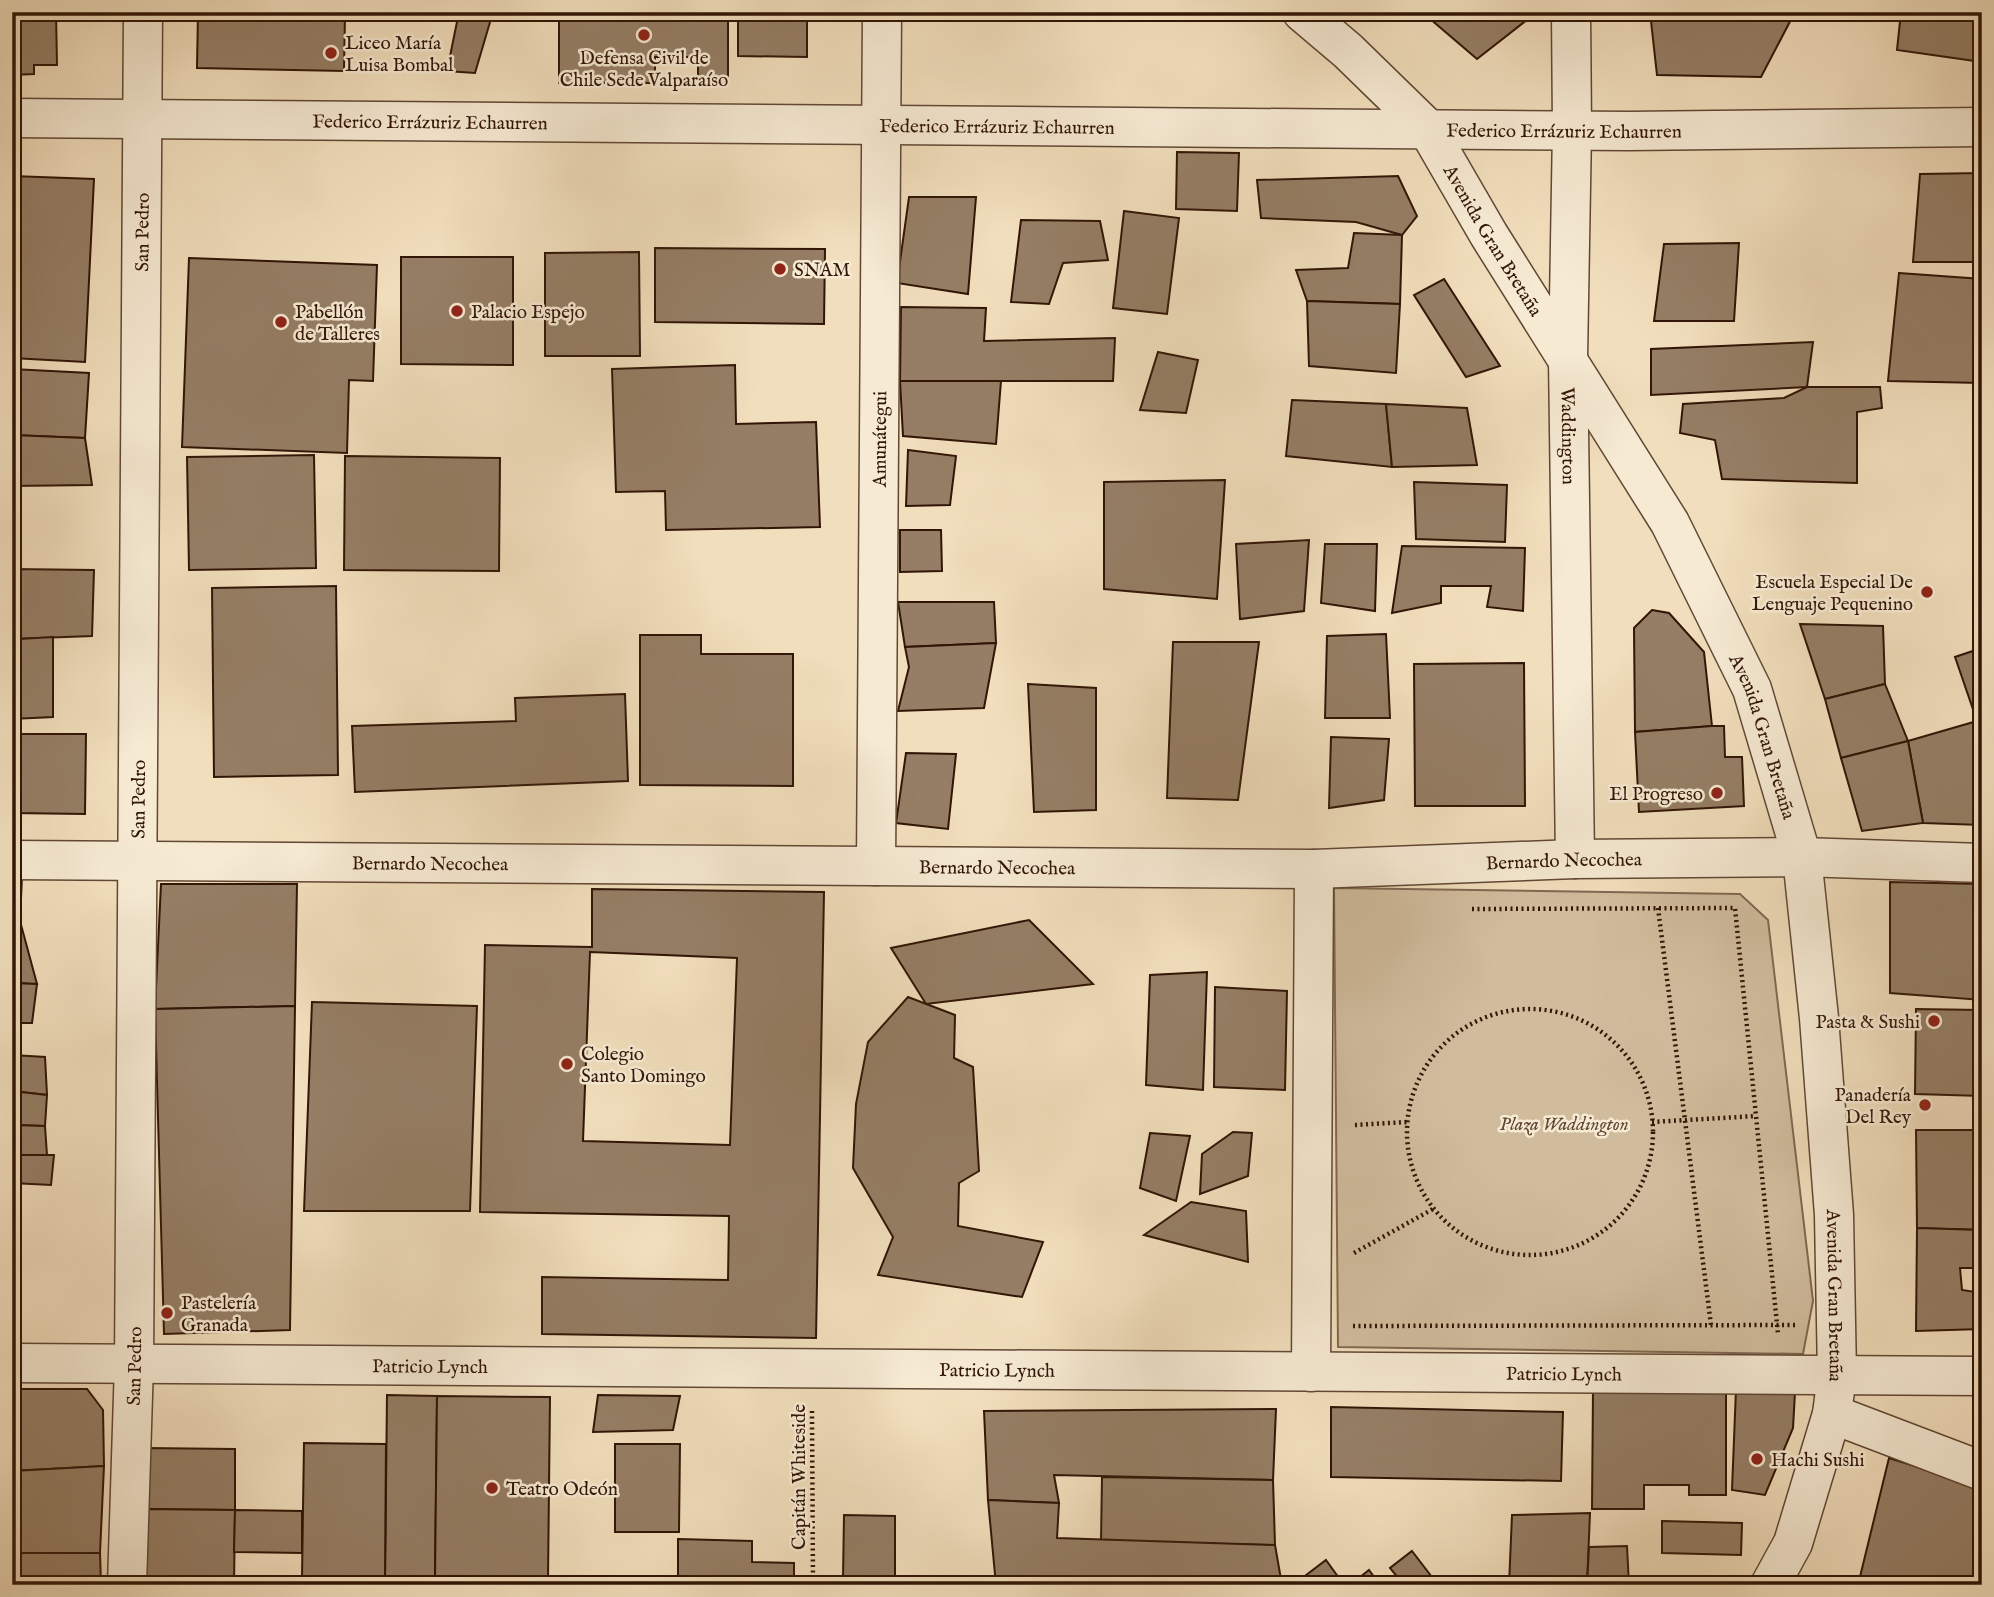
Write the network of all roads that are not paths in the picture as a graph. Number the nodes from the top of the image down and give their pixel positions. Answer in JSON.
{"nodes":[{"id":1,"x":143,"y":12,"type":"edge"},
{"id":2,"x":882,"y":12,"type":"edge"},
{"id":3,"x":1302,"y":12,"type":"edge"},
{"id":4,"x":1571,"y":12,"type":"edge"},
{"id":5,"x":12,"y":118,"type":"edge"},
{"id":6,"x":142,"y":119,"type":"junction"},
{"id":7,"x":881,"y":124,"type":"junction"},
{"id":8,"x":1982,"y":127,"type":"edge"},
{"id":9,"x":1427,"y":128,"type":"junction"},
{"id":10,"x":1572,"y":128,"type":"junction"},
{"id":11,"x":1568,"y":358,"type":"junction"},
{"id":12,"x":1802,"y":857,"type":"junction"},
{"id":13,"x":1575,"y":859,"type":"junction"},
{"id":14,"x":12,"y":860,"type":"edge"},
{"id":15,"x":137,"y":861,"type":"junction"},
{"id":16,"x":1982,"y":863,"type":"edge"},
{"id":17,"x":876,"y":866,"type":"junction"},
{"id":18,"x":1314,"y":869,"type":"junction"},
{"id":19,"x":12,"y":1363,"type":"edge"},
{"id":20,"x":134,"y":1364,"type":"junction"},
{"id":21,"x":1311,"y":1371,"type":"junction"},
{"id":22,"x":1837,"y":1375,"type":"junction"},
{"id":23,"x":1982,"y":1376,"type":"edge"},
{"id":24,"x":1832,"y":1414,"type":"junction"},
{"id":25,"x":1982,"y":1471,"type":"edge"},
{"id":26,"x":127,"y":1585,"type":"edge"},
{"id":27,"x":1770,"y":1585,"type":"edge"}],
"edges":[{"from":1,"to":6,"type":"street","name":"San Pedro"},
{"from":2,"to":7,"type":"street","name":"Amunátegui"},
{"from":3,"to":9,"type":"street","name":"Avenida Gran Bretaña"},
{"from":4,"to":10,"type":"street","name":"Waddington"},
{"from":5,"to":6,"type":"street","name":"Federico Errázuriz Echaurren"},
{"from":6,"to":7,"type":"street","name":"Federico Errázuriz Echaurren"},
{"from":6,"to":15,"type":"street","name":"San Pedro"},
{"from":7,"to":9,"type":"street","name":"Federico Errázuriz Echaurren"},
{"from":7,"to":17,"type":"street","name":"Amunátegui"},
{"from":8,"to":10,"type":"street","name":"Federico Errázuriz Echaurren"},
{"from":9,"to":10,"type":"street","name":"Federico Errázuriz Echaurren"},
{"from":9,"to":11,"type":"street","name":"Avenida Gran Bretaña"},
{"from":10,"to":11,"type":"street","name":"Waddington"},
{"from":11,"to":12,"type":"street","name":"Avenida Gran Bretaña"},
{"from":11,"to":13,"type":"street","name":"Waddington"},
{"from":12,"to":13,"type":"street","name":"Bernardo Necochea"},
{"from":12,"to":16,"type":"street","name":"Bernardo Necochea"},
{"from":12,"to":22,"type":"street","name":"Avenida Gran Bretaña"},
{"from":13,"to":18,"type":"street","name":"Bernardo Necochea"},
{"from":14,"to":15,"type":"street","name":"Bernardo Necochea"},
{"from":15,"to":17,"type":"street","name":"Bernardo Necochea"},
{"from":15,"to":20,"type":"street","name":"San Pedro"},
{"from":17,"to":18,"type":"street","name":"Bernardo Necochea"},
{"from":18,"to":21,"type":"street"},
{"from":19,"to":20,"type":"street","name":"Patricio Lynch"},
{"from":20,"to":21,"type":"street","name":"Patricio Lynch"},
{"from":20,"to":26,"type":"street","name":"San Pedro"},
{"from":21,"to":22,"type":"street","name":"Patricio Lynch"},
{"from":22,"to":23,"type":"street","name":"Patricio Lynch"},
{"from":22,"to":24,"type":"street","name":"Avenida Gran Bretaña"},
{"from":24,"to":25,"type":"street"},
{"from":24,"to":27,"type":"street","name":"Avenida Gran Bretaña"}]}
